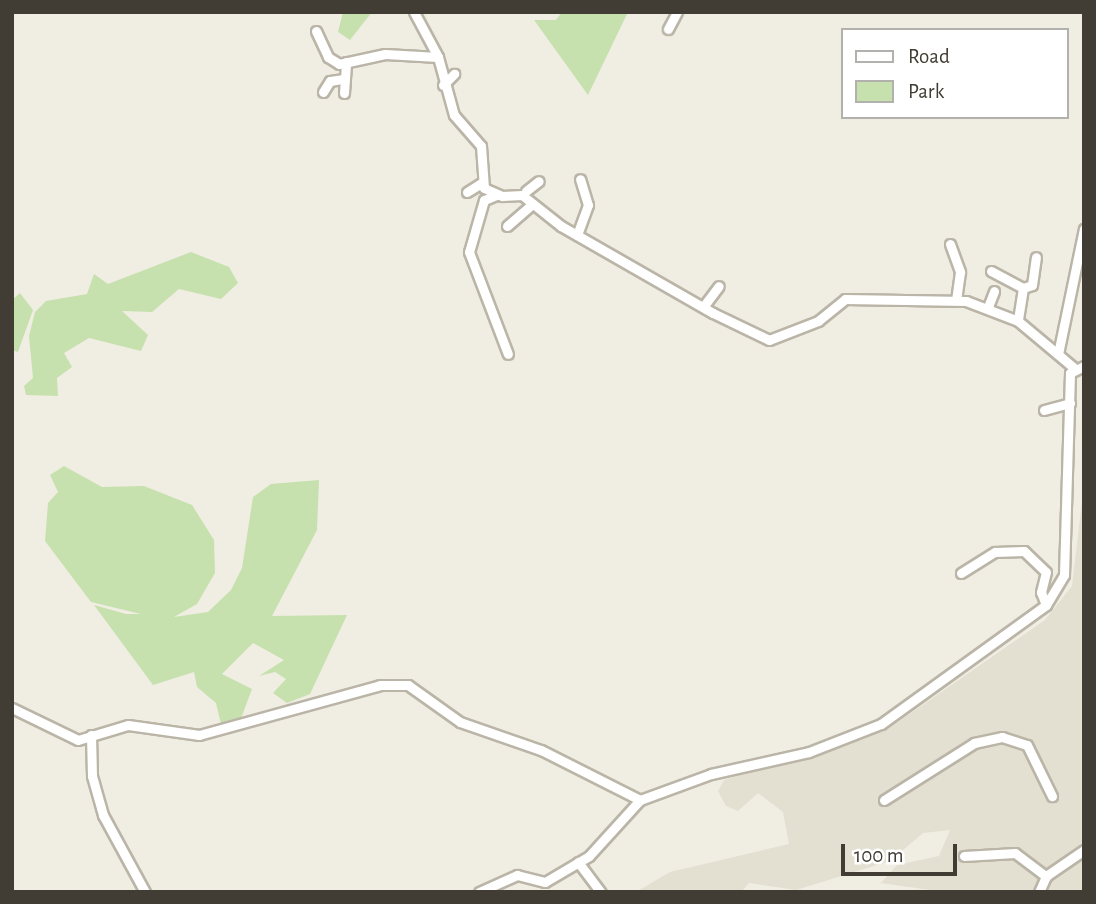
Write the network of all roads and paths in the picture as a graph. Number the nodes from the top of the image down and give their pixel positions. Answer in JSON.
{"nodes":[{"id":1,"x":414,"y":12,"type":"edge"},
{"id":2,"x":677,"y":12,"type":"edge"},
{"id":3,"x":668,"y":29,"type":"dead end"},
{"id":4,"x":316,"y":31,"type":"dead end"},
{"id":5,"x":438,"y":57,"type":"junction"},
{"id":6,"x":346,"y":62,"type":"junction"},
{"id":7,"x":454,"y":74,"type":"dead end"},
{"id":8,"x":342,"y":79,"type":"junction"},
{"id":9,"x":443,"y":85,"type":"junction"},
{"id":10,"x":323,"y":92,"type":"dead end"},
{"id":11,"x":344,"y":93,"type":"dead end"},
{"id":12,"x":580,"y":179,"type":"dead end"},
{"id":13,"x":538,"y":180,"type":"dead end"},
{"id":14,"x":482,"y":183,"type":"junction"},
{"id":15,"x":467,"y":192,"type":"dead end"},
{"id":16,"x":524,"y":193,"type":"junction"},
{"id":17,"x":537,"y":194,"type":"dead end"},
{"id":18,"x":496,"y":195,"type":"junction"},
{"id":19,"x":532,"y":204,"type":"junction"},
{"id":20,"x":507,"y":226,"type":"dead end"},
{"id":21,"x":1084,"y":229,"type":"edge"},
{"id":22,"x":577,"y":235,"type":"junction"},
{"id":23,"x":950,"y":244,"type":"dead end"},
{"id":24,"x":1036,"y":257,"type":"dead end"},
{"id":25,"x":991,"y":271,"type":"dead end"},
{"id":26,"x":719,"y":286,"type":"dead end"},
{"id":27,"x":1023,"y":288,"type":"junction"},
{"id":28,"x":994,"y":291,"type":"dead end"},
{"id":29,"x":956,"y":300,"type":"junction"},
{"id":30,"x":703,"y":307,"type":"junction"},
{"id":31,"x":988,"y":307,"type":"junction"},
{"id":32,"x":1018,"y":321,"type":"junction"},
{"id":33,"x":508,"y":354,"type":"dead end"},
{"id":34,"x":1058,"y":354,"type":"junction"},
{"id":35,"x":1084,"y":366,"type":"edge"},
{"id":36,"x":1073,"y":367,"type":"junction"},
{"id":37,"x":1070,"y":403,"type":"junction"},
{"id":38,"x":1044,"y":410,"type":"dead end"},
{"id":39,"x":961,"y":573,"type":"dead end"},
{"id":40,"x":1046,"y":605,"type":"junction"},
{"id":41,"x":12,"y":708,"type":"edge"},
{"id":42,"x":91,"y":735,"type":"junction"},
{"id":43,"x":1052,"y":796,"type":"dead end"},
{"id":44,"x":640,"y":800,"type":"junction"},
{"id":45,"x":884,"y":800,"type":"dead end"},
{"id":46,"x":1084,"y":850,"type":"edge"},
{"id":47,"x":964,"y":856,"type":"dead end"},
{"id":48,"x":578,"y":862,"type":"junction"},
{"id":49,"x":1046,"y":876,"type":"junction"},
{"id":50,"x":145,"y":892,"type":"edge"},
{"id":51,"x":479,"y":892,"type":"edge"},
{"id":52,"x":601,"y":892,"type":"edge"},
{"id":53,"x":1039,"y":892,"type":"edge"}],
"edges":[{"from":1,"to":5,"type":"street"},
{"from":2,"to":3,"type":"street"},
{"from":4,"to":6,"type":"street"},
{"from":5,"to":6,"type":"street"},
{"from":5,"to":9,"type":"street"},
{"from":6,"to":8,"type":"street"},
{"from":7,"to":9,"type":"street"},
{"from":8,"to":10,"type":"street"},
{"from":8,"to":11,"type":"street"},
{"from":9,"to":14,"type":"street"},
{"from":12,"to":22,"type":"street"},
{"from":13,"to":16,"type":"street"},
{"from":14,"to":15,"type":"street"},
{"from":14,"to":18,"type":"street"},
{"from":16,"to":17,"type":"street"},
{"from":16,"to":18,"type":"street"},
{"from":16,"to":19,"type":"street"},
{"from":18,"to":33,"type":"street"},
{"from":19,"to":20,"type":"street"},
{"from":19,"to":22,"type":"street"},
{"from":21,"to":34,"type":"street"},
{"from":22,"to":30,"type":"street"},
{"from":23,"to":29,"type":"street"},
{"from":24,"to":27,"type":"street"},
{"from":25,"to":27,"type":"street"},
{"from":26,"to":30,"type":"street"},
{"from":27,"to":32,"type":"street"},
{"from":28,"to":31,"type":"street"},
{"from":29,"to":30,"type":"street"},
{"from":29,"to":31,"type":"street"},
{"from":31,"to":32,"type":"street"},
{"from":32,"to":34,"type":"street"},
{"from":34,"to":36,"type":"street"},
{"from":35,"to":36,"type":"street"},
{"from":36,"to":37,"type":"street"},
{"from":37,"to":38,"type":"street"},
{"from":37,"to":40,"type":"street"},
{"from":39,"to":40,"type":"street"},
{"from":40,"to":44,"type":"street"},
{"from":41,"to":42,"type":"street"},
{"from":42,"to":44,"type":"street"},
{"from":42,"to":50,"type":"street"},
{"from":43,"to":45,"type":"street"},
{"from":44,"to":48,"type":"street"},
{"from":46,"to":49,"type":"street"},
{"from":47,"to":49,"type":"street"},
{"from":48,"to":51,"type":"street"},
{"from":48,"to":52,"type":"street"},
{"from":49,"to":53,"type":"street"}]}
